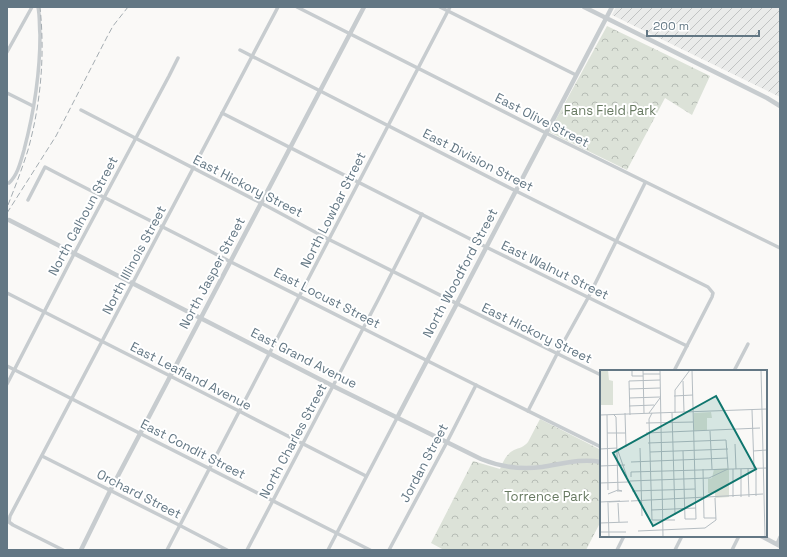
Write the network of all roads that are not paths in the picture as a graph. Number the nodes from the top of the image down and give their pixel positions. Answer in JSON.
{"nodes":[{"id":1,"x":32,"y":7,"type":"edge"},
{"id":2,"x":38,"y":7,"type":"edge"},
{"id":3,"x":278,"y":7,"type":"edge"},
{"id":4,"x":297,"y":7,"type":"edge"},
{"id":5,"x":364,"y":7,"type":"edge"},
{"id":6,"x":440,"y":7,"type":"edge"},
{"id":7,"x":584,"y":7,"type":"edge"},
{"id":8,"x":612,"y":7,"type":"edge"},
{"id":9,"x":449,"y":9,"type":"edge"},
{"id":10,"x":606,"y":19,"type":"junction"},
{"id":11,"x":350,"y":33,"type":"junction"},
{"id":12,"x":240,"y":50,"type":"dead end"},
{"id":13,"x":7,"y":52,"type":"edge"},
{"id":14,"x":252,"y":56,"type":"junction"},
{"id":15,"x":178,"y":58,"type":"dead end"},
{"id":16,"x":418,"y":68,"type":"junction"},
{"id":17,"x":576,"y":75,"type":"junction"},
{"id":18,"x":320,"y":91,"type":"junction"},
{"id":19,"x":7,"y":93,"type":"edge"},
{"id":20,"x":33,"y":106,"type":"junction"},
{"id":21,"x":780,"y":106,"type":"edge"},
{"id":22,"x":81,"y":110,"type":"dead end"},
{"id":23,"x":222,"y":113,"type":"junction"},
{"id":24,"x":388,"y":126,"type":"junction"},
{"id":25,"x":546,"y":133,"type":"junction"},
{"id":26,"x":135,"y":139,"type":"junction"},
{"id":27,"x":290,"y":148,"type":"junction"},
{"id":28,"x":193,"y":169,"type":"junction"},
{"id":29,"x":358,"y":182,"type":"junction"},
{"id":30,"x":9,"y":183,"type":"dead end"},
{"id":31,"x":645,"y":183,"type":"junction"},
{"id":32,"x":516,"y":191,"type":"junction"},
{"id":33,"x":104,"y":198,"type":"junction"},
{"id":34,"x":28,"y":200,"type":"dead end"},
{"id":35,"x":262,"y":203,"type":"junction"},
{"id":36,"x":422,"y":214,"type":"junction"},
{"id":37,"x":8,"y":220,"type":"dead end"},
{"id":38,"x":162,"y":227,"type":"junction"},
{"id":39,"x":329,"y":239,"type":"junction"},
{"id":40,"x":616,"y":241,"type":"junction"},
{"id":41,"x":486,"y":247,"type":"junction"},
{"id":42,"x":780,"y":248,"type":"edge"},
{"id":43,"x":74,"y":254,"type":"junction"},
{"id":44,"x":230,"y":261,"type":"junction"},
{"id":45,"x":393,"y":271,"type":"junction"},
{"id":46,"x":132,"y":284,"type":"junction"},
{"id":47,"x":7,"y":293,"type":"edge"},
{"id":48,"x":299,"y":296,"type":"junction"},
{"id":49,"x":588,"y":298,"type":"junction"},
{"id":50,"x":456,"y":304,"type":"junction"},
{"id":51,"x":44,"y":312,"type":"junction"},
{"id":52,"x":201,"y":318,"type":"junction"},
{"id":53,"x":363,"y":329,"type":"junction"},
{"id":54,"x":102,"y":342,"type":"junction"},
{"id":55,"x":748,"y":344,"type":"dead end"},
{"id":56,"x":687,"y":346,"type":"junction"},
{"id":57,"x":269,"y":353,"type":"junction"},
{"id":58,"x":557,"y":354,"type":"junction"},
{"id":59,"x":427,"y":360,"type":"junction"},
{"id":60,"x":7,"y":366,"type":"edge"},
{"id":61,"x":15,"y":370,"type":"junction"},
{"id":62,"x":675,"y":370,"type":"edge"},
{"id":63,"x":735,"y":370,"type":"edge"},
{"id":64,"x":600,"y":375,"type":"edge"},
{"id":65,"x":171,"y":376,"type":"junction"},
{"id":66,"x":7,"y":384,"type":"edge"},
{"id":67,"x":476,"y":385,"type":"junction"},
{"id":68,"x":333,"y":386,"type":"junction"},
{"id":69,"x":72,"y":399,"type":"junction"},
{"id":70,"x":239,"y":411,"type":"junction"},
{"id":71,"x":528,"y":412,"type":"junction"},
{"id":72,"x":397,"y":418,"type":"junction"},
{"id":73,"x":140,"y":434,"type":"junction"},
{"id":74,"x":447,"y":442,"type":"junction"},
{"id":75,"x":303,"y":444,"type":"junction"},
{"id":76,"x":600,"y":447,"type":"edge"},
{"id":77,"x":42,"y":456,"type":"junction"},
{"id":78,"x":600,"y":462,"type":"edge"},
{"id":79,"x":209,"y":469,"type":"junction"},
{"id":80,"x":366,"y":476,"type":"junction"},
{"id":81,"x":110,"y":491,"type":"junction"},
{"id":82,"x":273,"y":501,"type":"junction"},
{"id":83,"x":179,"y":525,"type":"junction"},
{"id":84,"x":337,"y":533,"type":"junction"},
{"id":85,"x":624,"y":537,"type":"edge"},
{"id":86,"x":682,"y":537,"type":"edge"},
{"id":87,"x":738,"y":537,"type":"edge"},
{"id":88,"x":763,"y":537,"type":"edge"},
{"id":89,"x":780,"y":537,"type":"edge"},
{"id":90,"x":778,"y":545,"type":"edge"},
{"id":91,"x":63,"y":550,"type":"edge"},
{"id":92,"x":81,"y":550,"type":"edge"},
{"id":93,"x":167,"y":550,"type":"edge"},
{"id":94,"x":227,"y":550,"type":"edge"},
{"id":95,"x":247,"y":550,"type":"edge"},
{"id":96,"x":328,"y":550,"type":"edge"},
{"id":97,"x":370,"y":550,"type":"edge"},
{"id":98,"x":389,"y":550,"type":"edge"},
{"id":99,"x":617,"y":550,"type":"edge"},
{"id":100,"x":675,"y":550,"type":"edge"},
{"id":101,"x":732,"y":550,"type":"edge"}],
"edges":[{"from":1,"to":13,"type":"street"},
{"from":2,"to":20,"type":"street"},
{"from":3,"to":14,"type":"street","name":"North Illinois Street"},
{"from":4,"to":11,"type":"street","name":"East Olive Street"},
{"from":5,"to":11,"type":"street","name":"North Jasper Street"},
{"from":6,"to":9,"type":"street"},
{"from":7,"to":10,"type":"street"},
{"from":8,"to":10,"type":"street","name":"North Woodford Street"},
{"from":9,"to":16,"type":"street","name":"North Lowbar Street"},
{"from":9,"to":17,"type":"street"},
{"from":10,"to":17,"type":"street","name":"North Woodford Street"},
{"from":10,"to":21,"type":"street"},
{"from":11,"to":16,"type":"street","name":"East Olive Street"},
{"from":11,"to":18,"type":"street","name":"North Jasper Street"},
{"from":12,"to":14,"type":"street","name":"East Division Street"},
{"from":14,"to":18,"type":"street","name":"East Division Street"},
{"from":14,"to":23,"type":"street","name":"North Illinois Street"},
{"from":15,"to":26,"type":"street","name":"North Calhoun Street"},
{"from":16,"to":24,"type":"street","name":"North Lowbar Street"},
{"from":16,"to":25,"type":"street","name":"East Olive Street"},
{"from":17,"to":25,"type":"street","name":"North Woodford Street"},
{"from":18,"to":24,"type":"street","name":"East Division Street"},
{"from":18,"to":27,"type":"street","name":"North Jasper Street"},
{"from":19,"to":20,"type":"street"},
{"from":20,"to":30,"type":"street"},
{"from":22,"to":26,"type":"street","name":"East Hickory Street"},
{"from":23,"to":27,"type":"street","name":"East Walnut Street"},
{"from":23,"to":28,"type":"street","name":"North Illinois Street"},
{"from":24,"to":29,"type":"street","name":"North Lowbar Street"},
{"from":24,"to":32,"type":"street","name":"East Division Street"},
{"from":25,"to":31,"type":"street","name":"East Olive Street"},
{"from":25,"to":32,"type":"street","name":"North Woodford Street"},
{"from":26,"to":28,"type":"street","name":"East Hickory Street"},
{"from":26,"to":33,"type":"street","name":"North Calhoun Street"},
{"from":27,"to":29,"type":"street","name":"East Walnut Street"},
{"from":27,"to":35,"type":"street","name":"North Jasper Street"},
{"from":28,"to":35,"type":"street","name":"East Hickory Street"},
{"from":28,"to":38,"type":"street","name":"North Illinois Street"},
{"from":29,"to":36,"type":"street","name":"East Walnut Street"},
{"from":29,"to":39,"type":"street","name":"North Lowbar Street"},
{"from":31,"to":40,"type":"street"},
{"from":31,"to":42,"type":"street","name":"East Olive Street"},
{"from":32,"to":40,"type":"street","name":"East Division Street"},
{"from":32,"to":41,"type":"street","name":"North Woodford Street"},
{"from":33,"to":34,"type":"street","name":"East Locust Street"},
{"from":33,"to":38,"type":"street","name":"East Locust Street"},
{"from":33,"to":43,"type":"street","name":"North Calhoun Street"},
{"from":35,"to":39,"type":"street","name":"East Hickory Street"},
{"from":35,"to":44,"type":"street","name":"North Jasper Street"},
{"from":36,"to":41,"type":"street","name":"East Walnut Street"},
{"from":36,"to":45,"type":"street","name":"North Charles Street"},
{"from":37,"to":43,"type":"street","name":"East Grand Avenue"},
{"from":38,"to":44,"type":"street","name":"East Locust Street"},
{"from":38,"to":46,"type":"street","name":"North Illinois Street"},
{"from":39,"to":45,"type":"street","name":"East Hickory Street"},
{"from":39,"to":48,"type":"street","name":"North Lowbar Street"},
{"from":40,"to":49,"type":"street"},
{"from":40,"to":56,"type":"street","name":"East Division Street"},
{"from":41,"to":49,"type":"street","name":"East Walnut Street"},
{"from":41,"to":50,"type":"street","name":"North Woodford Street"},
{"from":43,"to":46,"type":"street","name":"East Grand Avenue"},
{"from":43,"to":51,"type":"street","name":"North Calhoun Street"},
{"from":44,"to":48,"type":"street","name":"East Locust Street"},
{"from":44,"to":52,"type":"street","name":"North Jasper Street"},
{"from":45,"to":50,"type":"street","name":"East Hickory Street"},
{"from":45,"to":53,"type":"street","name":"North Charles Street"},
{"from":46,"to":52,"type":"street","name":"East Grand Avenue"},
{"from":46,"to":54,"type":"street","name":"North Illinois Street"},
{"from":47,"to":51,"type":"street","name":"East Leafland Avenue"},
{"from":48,"to":53,"type":"street","name":"East Locust Street"},
{"from":48,"to":57,"type":"street","name":"North Lowbar Street"},
{"from":49,"to":56,"type":"street","name":"East Walnut Street"},
{"from":49,"to":58,"type":"street"},
{"from":50,"to":58,"type":"street","name":"East Hickory Street"},
{"from":50,"to":59,"type":"street","name":"North Woodford Street"},
{"from":51,"to":54,"type":"street","name":"East Leafland Avenue"},
{"from":51,"to":61,"type":"street","name":"North Calhoun Street"},
{"from":52,"to":57,"type":"street","name":"East Grand Avenue"},
{"from":52,"to":65,"type":"street","name":"North Jasper Street"},
{"from":53,"to":59,"type":"street","name":"East Locust Street"},
{"from":53,"to":68,"type":"street","name":"North Charles Street"},
{"from":54,"to":65,"type":"street","name":"East Leafland Avenue"},
{"from":54,"to":69,"type":"street","name":"North Illinois Street"},
{"from":55,"to":63,"type":"street"},
{"from":56,"to":62,"type":"street"},
{"from":57,"to":68,"type":"street","name":"East Grand Avenue"},
{"from":57,"to":70,"type":"street","name":"North Lowbar Street"},
{"from":58,"to":64,"type":"street","name":"East Hickory Street"},
{"from":58,"to":71,"type":"street"},
{"from":59,"to":67,"type":"street","name":"East Locust Street"},
{"from":59,"to":72,"type":"street","name":"North Woodford Street"},
{"from":60,"to":61,"type":"street","name":"East Condit Street"},
{"from":61,"to":66,"type":"street","name":"North Calhoun Street"},
{"from":61,"to":69,"type":"street","name":"East Condit Street"},
{"from":65,"to":70,"type":"street","name":"East Leafland Avenue"},
{"from":65,"to":73,"type":"street","name":"North Jasper Street"},
{"from":67,"to":71,"type":"street","name":"East Locust Street"},
{"from":67,"to":74,"type":"street","name":"Jordan Street"},
{"from":68,"to":72,"type":"street","name":"East Grand Avenue"},
{"from":68,"to":75,"type":"street","name":"North Charles Street"},
{"from":69,"to":73,"type":"street","name":"East Condit Street"},
{"from":69,"to":77,"type":"street","name":"North Illinois Street"},
{"from":70,"to":75,"type":"street","name":"East Leafland Avenue"},
{"from":70,"to":79,"type":"street","name":"North Lowbar Street"},
{"from":71,"to":76,"type":"street","name":"East Locust Street"},
{"from":72,"to":74,"type":"street","name":"East Grand Avenue"},
{"from":72,"to":80,"type":"street","name":"North Woodford Street"},
{"from":73,"to":79,"type":"street","name":"East Condit Street"},
{"from":73,"to":81,"type":"street","name":"North Jasper Street"},
{"from":74,"to":78,"type":"street","name":"East Grand Avenue"},
{"from":74,"to":98,"type":"street","name":"Jordan Street"},
{"from":75,"to":80,"type":"street","name":"East Leafland Avenue"},
{"from":75,"to":82,"type":"street","name":"North Charles Street"},
{"from":77,"to":81,"type":"street","name":"Orchard Street"},
{"from":77,"to":91,"type":"street","name":"North Illinois Street"},
{"from":79,"to":82,"type":"street","name":"East Condit Street"},
{"from":79,"to":83,"type":"street","name":"North Lowbar Street"},
{"from":80,"to":84,"type":"street","name":"North Woodford Street"},
{"from":81,"to":83,"type":"street","name":"Orchard Street"},
{"from":81,"to":92,"type":"street","name":"North Jasper Street"},
{"from":82,"to":84,"type":"street","name":"East Condit Street"},
{"from":82,"to":95,"type":"street","name":"North Charles Street"},
{"from":83,"to":93,"type":"street","name":"North Lowbar Street"},
{"from":83,"to":94,"type":"street","name":"Orchard Street"},
{"from":84,"to":96,"type":"street","name":"North Woodford Street"},
{"from":84,"to":97,"type":"street","name":"East Condit Street"},
{"from":85,"to":99,"type":"street"},
{"from":86,"to":100,"type":"street"},
{"from":87,"to":101,"type":"street"},
{"from":88,"to":90,"type":"street"},
{"from":89,"to":90,"type":"street"}]}
